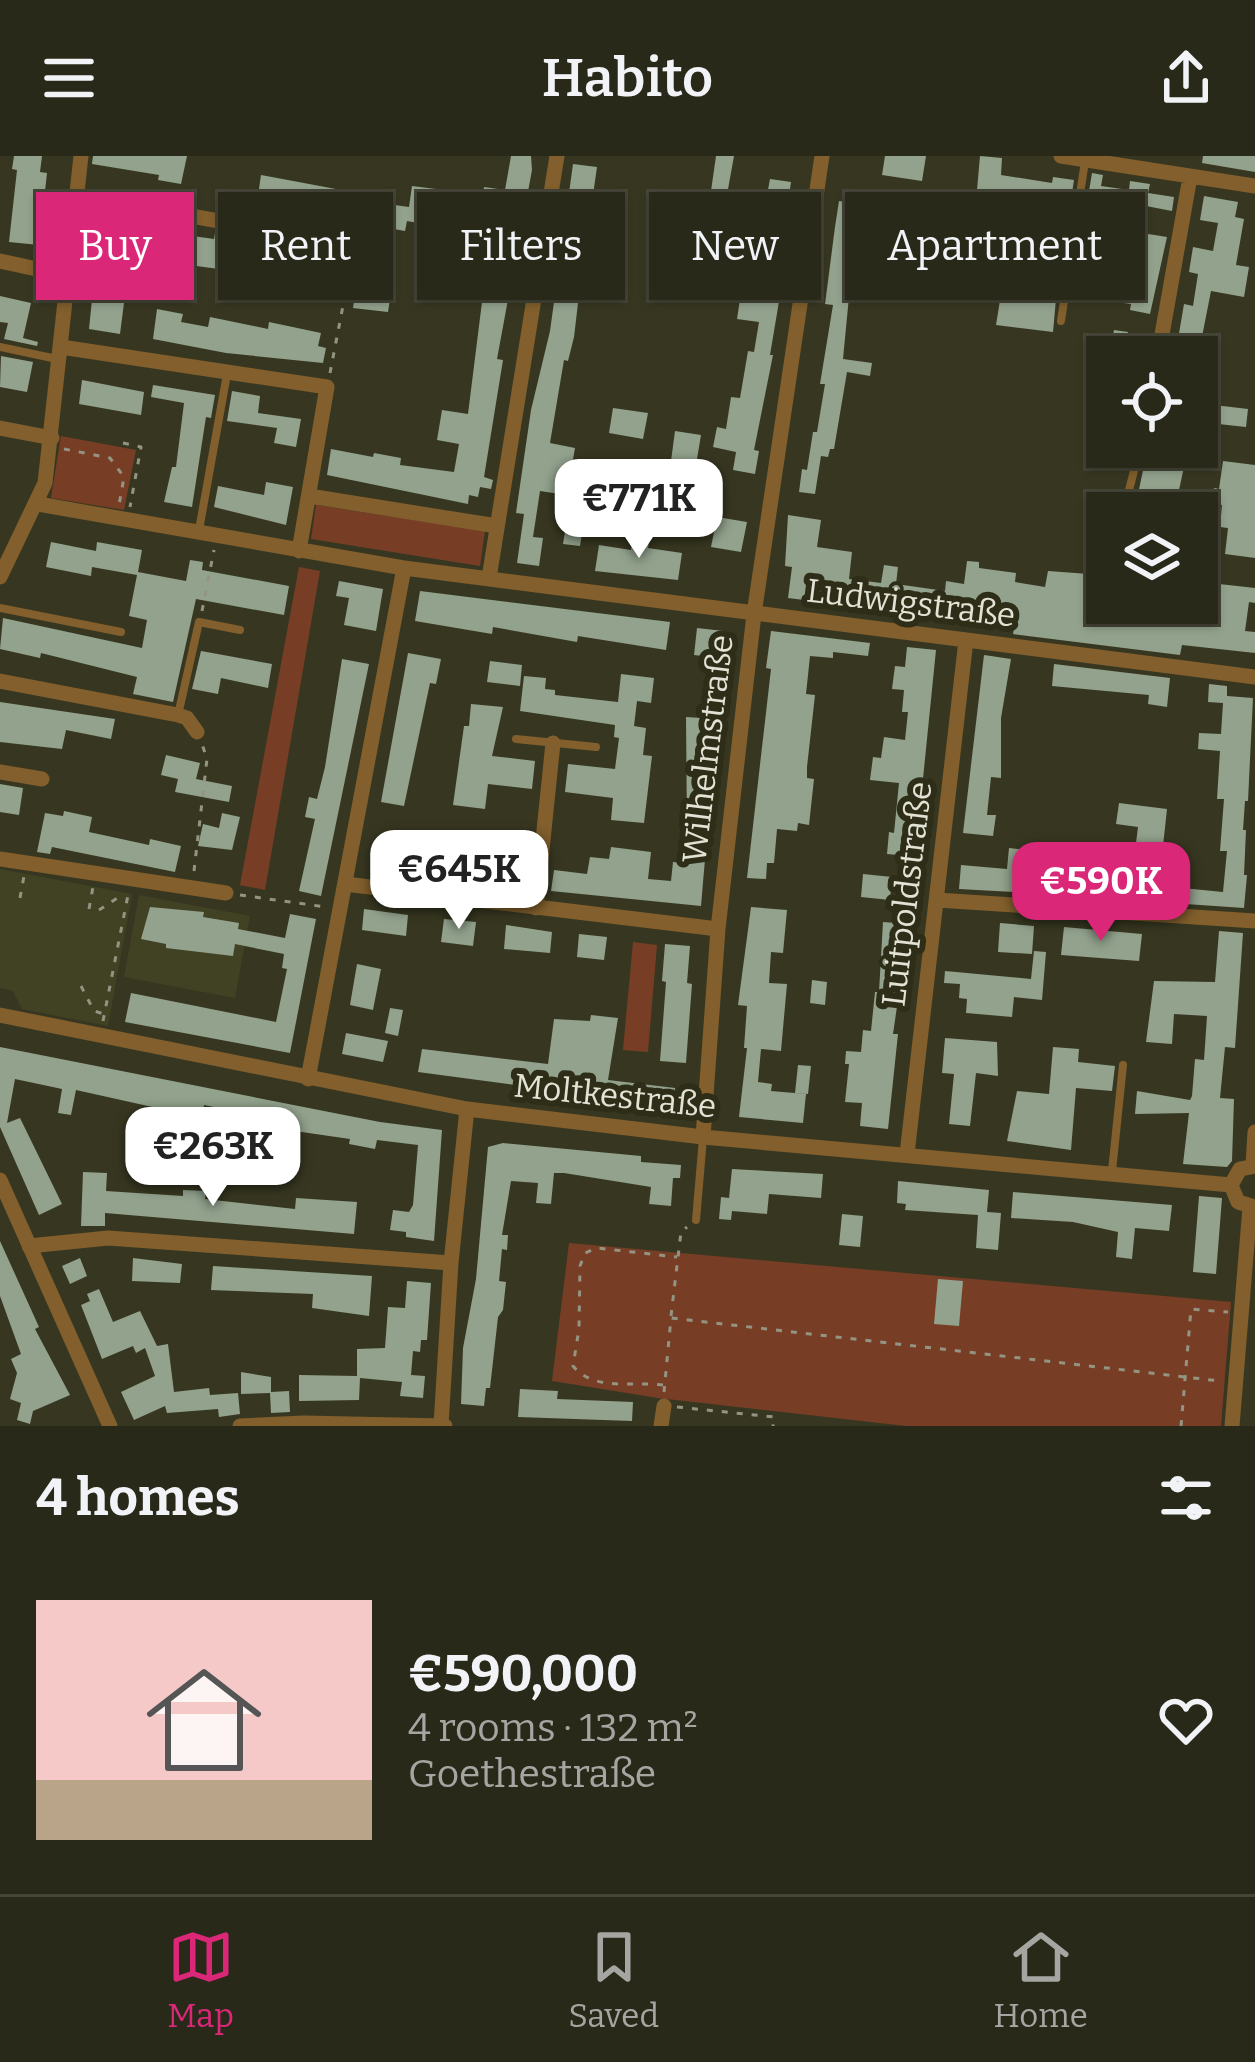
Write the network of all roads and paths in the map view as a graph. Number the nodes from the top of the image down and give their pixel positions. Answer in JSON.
{"nodes":[{"id":1,"x":81,"y":156,"type":"edge"},
{"id":2,"x":557,"y":156,"type":"edge"},
{"id":3,"x":822,"y":156,"type":"edge"},
{"id":4,"x":1061,"y":156,"type":"edge"},
{"id":5,"x":1085,"y":160,"type":"junction"},
{"id":6,"x":1190,"y":177,"type":"junction"},
{"id":7,"x":1255,"y":187,"type":"edge"},
{"id":8,"x":76,"y":192,"type":"edge"},
{"id":9,"x":0,"y":261,"type":"edge"},
{"id":10,"x":36,"y":269,"type":"edge"},
{"id":11,"x":66,"y":300,"type":"edge"},
{"id":12,"x":344,"y":300,"type":"edge"},
{"id":13,"x":1060,"y":322,"type":"dead end"},
{"id":14,"x":1163,"y":336,"type":"edge"},
{"id":15,"x":0,"y":347,"type":"edge"},
{"id":16,"x":60,"y":353,"type":"junction"},
{"id":17,"x":228,"y":373,"type":"junction"},
{"id":18,"x":327,"y":387,"type":"junction"},
{"id":19,"x":0,"y":428,"type":"edge"},
{"id":20,"x":52,"y":442,"type":"junction"},
{"id":21,"x":123,"y":443,"type":"dead end"},
{"id":22,"x":309,"y":496,"type":"junction"},
{"id":23,"x":38,"y":504,"type":"junction"},
{"id":24,"x":122,"y":519,"type":"junction"},
{"id":25,"x":497,"y":526,"type":"junction"},
{"id":26,"x":198,"y":533,"type":"junction"},
{"id":27,"x":217,"y":536,"type":"junction"},
{"id":28,"x":299,"y":551,"type":"junction"},
{"id":29,"x":404,"y":568,"type":"junction"},
{"id":30,"x":0,"y":577,"type":"edge"},
{"id":31,"x":489,"y":578,"type":"junction"},
{"id":32,"x":0,"y":608,"type":"edge"},
{"id":33,"x":754,"y":614,"type":"junction"},
{"id":34,"x":200,"y":622,"type":"junction"},
{"id":35,"x":240,"y":630,"type":"dead end"},
{"id":36,"x":121,"y":632,"type":"dead end"},
{"id":37,"x":966,"y":640,"type":"junction"},
{"id":38,"x":1255,"y":676,"type":"edge"},
{"id":39,"x":0,"y":681,"type":"edge"},
{"id":40,"x":178,"y":715,"type":"junction"},
{"id":41,"x":197,"y":732,"type":"joint"},
{"id":42,"x":516,"y":740,"type":"dead end"},
{"id":43,"x":554,"y":743,"type":"junction"},
{"id":44,"x":596,"y":747,"type":"dead end"},
{"id":45,"x":0,"y":772,"type":"edge"},
{"id":46,"x":42,"y":779,"type":"dead end"},
{"id":47,"x":0,"y":860,"type":"edge"},
{"id":48,"x":24,"y":864,"type":"junction"},
{"id":49,"x":96,"y":875,"type":"junction"},
{"id":50,"x":345,"y":884,"type":"junction"},
{"id":51,"x":193,"y":891,"type":"junction"},
{"id":52,"x":226,"y":893,"type":"joint"},
{"id":53,"x":20,"y":898,"type":"dead end"},
{"id":54,"x":937,"y":900,"type":"junction"},
{"id":55,"x":340,"y":908,"type":"junction"},
{"id":56,"x":536,"y":908,"type":"junction"},
{"id":57,"x":89,"y":909,"type":"dead end"},
{"id":58,"x":99,"y":910,"type":"dead end"},
{"id":59,"x":1255,"y":921,"type":"edge"},
{"id":60,"x":718,"y":929,"type":"junction"},
{"id":61,"x":81,"y":986,"type":"dead end"},
{"id":62,"x":104,"y":1014,"type":"junction"},
{"id":63,"x":0,"y":1016,"type":"edge"},
{"id":64,"x":100,"y":1036,"type":"junction"},
{"id":65,"x":1123,"y":1065,"type":"dead end"},
{"id":66,"x":308,"y":1079,"type":"junction"},
{"id":67,"x":467,"y":1109,"type":"junction"},
{"id":68,"x":1255,"y":1132,"type":"edge"},
{"id":69,"x":703,"y":1137,"type":"junction"},
{"id":70,"x":907,"y":1154,"type":"junction"},
{"id":71,"x":1254,"y":1166,"type":"edge"},
{"id":72,"x":1112,"y":1172,"type":"junction"},
{"id":73,"x":0,"y":1180,"type":"edge"},
{"id":74,"x":1231,"y":1185,"type":"junction"},
{"id":75,"x":1252,"y":1207,"type":"edge"},
{"id":76,"x":696,"y":1220,"type":"dead end"},
{"id":77,"x":680,"y":1232,"type":"dead end"},
{"id":78,"x":29,"y":1246,"type":"junction"},
{"id":79,"x":677,"y":1257,"type":"junction"},
{"id":80,"x":451,"y":1262,"type":"junction"},
{"id":81,"x":1241,"y":1313,"type":"junction"},
{"id":82,"x":671,"y":1318,"type":"junction"},
{"id":83,"x":1186,"y":1379,"type":"junction"},
{"id":84,"x":1235,"y":1382,"type":"junction"},
{"id":85,"x":664,"y":1385,"type":"junction"},
{"id":86,"x":664,"y":1406,"type":"junction"},
{"id":87,"x":443,"y":1425,"type":"edge"},
{"id":88,"x":110,"y":1426,"type":"edge"},
{"id":89,"x":240,"y":1426,"type":"edge"},
{"id":90,"x":662,"y":1426,"type":"edge"},
{"id":91,"x":773,"y":1426,"type":"edge"},
{"id":92,"x":1181,"y":1426,"type":"edge"},
{"id":93,"x":1232,"y":1426,"type":"edge"}],
"edges":[{"from":1,"to":8,"type":"street"},
{"from":2,"to":25,"type":"street"},
{"from":3,"to":33,"type":"street","name":"Wilhelmstraße"},
{"from":4,"to":5,"type":"street"},
{"from":5,"to":6,"type":"street"},
{"from":5,"to":13,"type":"lane"},
{"from":6,"to":7,"type":"street"},
{"from":6,"to":14,"type":"street"},
{"from":9,"to":10,"type":"street"},
{"from":11,"to":16,"type":"street"},
{"from":12,"to":18,"type":"path"},
{"from":15,"to":16,"type":"lane"},
{"from":16,"to":17,"type":"street"},
{"from":16,"to":20,"type":"street"},
{"from":17,"to":18,"type":"street"},
{"from":17,"to":26,"type":"lane"},
{"from":18,"to":22,"type":"street"},
{"from":19,"to":20,"type":"street"},
{"from":20,"to":23,"type":"street"},
{"from":20,"to":24,"type":"path"},
{"from":21,"to":24,"type":"path"},
{"from":22,"to":25,"type":"street"},
{"from":22,"to":28,"type":"street"},
{"from":23,"to":24,"type":"street","name":"Ludwigstraße"},
{"from":23,"to":30,"type":"street"},
{"from":24,"to":26,"type":"street","name":"Ludwigstraße"},
{"from":25,"to":31,"type":"street"},
{"from":26,"to":27,"type":"street","name":"Ludwigstraße"},
{"from":27,"to":28,"type":"street","name":"Ludwigstraße"},
{"from":27,"to":34,"type":"path"},
{"from":28,"to":29,"type":"street","name":"Ludwigstraße"},
{"from":29,"to":31,"type":"street","name":"Ludwigstraße"},
{"from":29,"to":50,"type":"street"},
{"from":31,"to":33,"type":"street","name":"Ludwigstraße"},
{"from":32,"to":36,"type":"lane"},
{"from":33,"to":37,"type":"street","name":"Ludwigstraße"},
{"from":33,"to":60,"type":"street","name":"Wilhelmstraße"},
{"from":34,"to":35,"type":"lane"},
{"from":34,"to":40,"type":"lane"},
{"from":37,"to":38,"type":"street","name":"Ludwigstraße"},
{"from":37,"to":54,"type":"street","name":"Luitpoldstraße"},
{"from":39,"to":40,"type":"street"},
{"from":40,"to":41,"type":"street"},
{"from":41,"to":51,"type":"path"},
{"from":42,"to":43,"type":"lane"},
{"from":43,"to":44,"type":"lane"},
{"from":43,"to":56,"type":"street"},
{"from":45,"to":46,"type":"street"},
{"from":47,"to":48,"type":"street"},
{"from":48,"to":49,"type":"street"},
{"from":48,"to":53,"type":"path"},
{"from":49,"to":51,"type":"street"},
{"from":49,"to":57,"type":"path"},
{"from":50,"to":55,"type":"street"},
{"from":50,"to":56,"type":"street"},
{"from":51,"to":52,"type":"street"},
{"from":52,"to":55,"type":"path"},
{"from":54,"to":59,"type":"street"},
{"from":54,"to":70,"type":"street","name":"Luitpoldstraße"},
{"from":55,"to":66,"type":"street"},
{"from":56,"to":60,"type":"street"},
{"from":58,"to":62,"type":"path"},
{"from":60,"to":69,"type":"street","name":"Wilhelmstraße"},
{"from":61,"to":62,"type":"path"},
{"from":62,"to":64,"type":"path"},
{"from":63,"to":64,"type":"street","name":"Moltkestraße"},
{"from":64,"to":66,"type":"street","name":"Moltkestraße"},
{"from":65,"to":72,"type":"lane"},
{"from":66,"to":67,"type":"street","name":"Moltkestraße"},
{"from":67,"to":69,"type":"street","name":"Moltkestraße"},
{"from":67,"to":80,"type":"street"},
{"from":68,"to":71,"type":"street"},
{"from":69,"to":70,"type":"street","name":"Moltkestraße"},
{"from":69,"to":76,"type":"lane"},
{"from":70,"to":72,"type":"street","name":"Moltkestraße"},
{"from":71,"to":74,"type":"street"},
{"from":72,"to":74,"type":"street","name":"Moltkestraße"},
{"from":73,"to":78,"type":"street"},
{"from":74,"to":75,"type":"street"},
{"from":75,"to":81,"type":"street"},
{"from":77,"to":79,"type":"path"},
{"from":78,"to":80,"type":"street"},
{"from":78,"to":88,"type":"street"},
{"from":79,"to":82,"type":"path"},
{"from":79,"to":85,"type":"path"},
{"from":80,"to":87,"type":"street"},
{"from":81,"to":83,"type":"path"},
{"from":81,"to":84,"type":"street"},
{"from":82,"to":83,"type":"path"},
{"from":82,"to":85,"type":"path"},
{"from":83,"to":84,"type":"path"},
{"from":83,"to":92,"type":"path"},
{"from":84,"to":93,"type":"street"},
{"from":85,"to":86,"type":"path"},
{"from":86,"to":90,"type":"street"},
{"from":86,"to":91,"type":"path"},
{"from":87,"to":89,"type":"street"}]}
